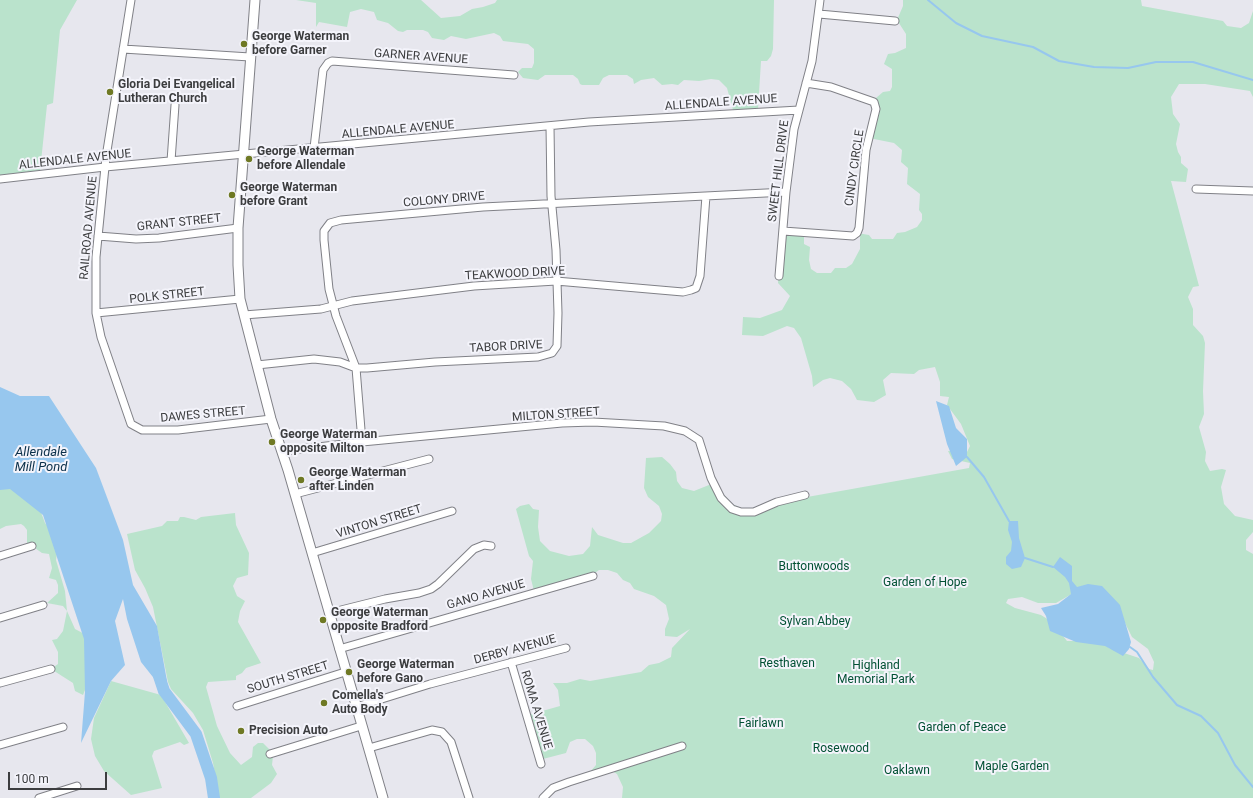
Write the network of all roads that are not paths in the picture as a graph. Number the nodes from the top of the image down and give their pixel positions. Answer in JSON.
{"nodes":[{"id":1,"x":131,"y":0,"type":"edge"},
{"id":2,"x":255,"y":0,"type":"edge"},
{"id":3,"x":820,"y":0,"type":"edge"},
{"id":4,"x":819,"y":14,"type":"junction"},
{"id":5,"x":895,"y":21,"type":"dead end"},
{"id":6,"x":123,"y":49,"type":"junction"},
{"id":7,"x":250,"y":57,"type":"junction"},
{"id":8,"x":514,"y":75,"type":"dead end"},
{"id":9,"x":806,"y":83,"type":"junction"},
{"id":10,"x":175,"y":105,"type":"dead end"},
{"id":11,"x":799,"y":110,"type":"junction"},
{"id":12,"x":550,"y":126,"type":"junction"},
{"id":13,"x":314,"y":148,"type":"junction"},
{"id":14,"x":243,"y":155,"type":"junction"},
{"id":15,"x":171,"y":161,"type":"junction"},
{"id":16,"x":105,"y":167,"type":"junction"},
{"id":17,"x":0,"y":179,"type":"edge"},
{"id":18,"x":1196,"y":189,"type":"dead end"},
{"id":19,"x":1253,"y":191,"type":"edge"},
{"id":20,"x":786,"y":192,"type":"junction"},
{"id":21,"x":706,"y":196,"type":"junction"},
{"id":22,"x":552,"y":204,"type":"junction"},
{"id":23,"x":238,"y":228,"type":"junction"},
{"id":24,"x":783,"y":231,"type":"junction"},
{"id":25,"x":98,"y":236,"type":"junction"},
{"id":26,"x":779,"y":276,"type":"dead end"},
{"id":27,"x":556,"y":281,"type":"junction"},
{"id":28,"x":240,"y":299,"type":"junction"},
{"id":29,"x":333,"y":305,"type":"junction"},
{"id":30,"x":96,"y":313,"type":"junction"},
{"id":31,"x":244,"y":316,"type":"junction"},
{"id":32,"x":257,"y":365,"type":"junction"},
{"id":33,"x":356,"y":368,"type":"junction"},
{"id":34,"x":272,"y":418,"type":"junction"},
{"id":35,"x":136,"y":428,"type":"joint"},
{"id":36,"x":362,"y":442,"type":"junction"},
{"id":37,"x":282,"y":451,"type":"junction"},
{"id":38,"x":429,"y":459,"type":"dead end"},
{"id":39,"x":295,"y":494,"type":"junction"},
{"id":40,"x":805,"y":495,"type":"dead end"},
{"id":41,"x":452,"y":511,"type":"dead end"},
{"id":42,"x":32,"y":546,"type":"dead end"},
{"id":43,"x":491,"y":546,"type":"dead end"},
{"id":44,"x":312,"y":553,"type":"junction"},
{"id":45,"x":0,"y":556,"type":"edge"},
{"id":46,"x":593,"y":576,"type":"dead end"},
{"id":47,"x":43,"y":606,"type":"dead end"},
{"id":48,"x":329,"y":613,"type":"junction"},
{"id":49,"x":0,"y":618,"type":"edge"},
{"id":50,"x":566,"y":648,"type":"dead end"},
{"id":51,"x":339,"y":649,"type":"junction"},
{"id":52,"x":511,"y":662,"type":"junction"},
{"id":53,"x":51,"y":669,"type":"dead end"},
{"id":54,"x":345,"y":672,"type":"junction"},
{"id":55,"x":0,"y":683,"type":"edge"},
{"id":56,"x":237,"y":706,"type":"dead end"},
{"id":57,"x":356,"y":707,"type":"junction"},
{"id":58,"x":361,"y":726,"type":"junction"},
{"id":59,"x":63,"y":727,"type":"dead end"},
{"id":60,"x":0,"y":745,"type":"edge"},
{"id":61,"x":682,"y":746,"type":"dead end"},
{"id":62,"x":368,"y":748,"type":"junction"},
{"id":63,"x":270,"y":754,"type":"dead end"},
{"id":64,"x":541,"y":764,"type":"dead end"},
{"id":65,"x":77,"y":786,"type":"dead end"},
{"id":66,"x":39,"y":798,"type":"edge"},
{"id":67,"x":383,"y":798,"type":"edge"},
{"id":68,"x":469,"y":798,"type":"edge"},
{"id":69,"x":543,"y":798,"type":"edge"}],
"edges":[{"from":1,"to":6,"type":"street","name":"RAILROAD AVENUE"},
{"from":2,"to":7,"type":"main road"},
{"from":3,"to":4,"type":"street","name":"SWEET HILL DRIVE"},
{"from":4,"to":5,"type":"street"},
{"from":4,"to":9,"type":"street","name":"SWEET HILL DRIVE"},
{"from":6,"to":7,"type":"street"},
{"from":6,"to":16,"type":"street","name":"RAILROAD AVENUE"},
{"from":7,"to":14,"type":"main road"},
{"from":8,"to":13,"type":"street","name":"GARNER AVENUE"},
{"from":9,"to":11,"type":"street","name":"SWEET HILL DRIVE"},
{"from":9,"to":24,"type":"street","name":"CINDY CIRCLE"},
{"from":10,"to":15,"type":"street"},
{"from":11,"to":12,"type":"street","name":"ALLENDALE AVENUE"},
{"from":11,"to":20,"type":"street","name":"SWEET HILL DRIVE"},
{"from":12,"to":13,"type":"street","name":"ALLENDALE AVENUE"},
{"from":12,"to":22,"type":"street","name":"TABOR DRIVE"},
{"from":13,"to":14,"type":"street","name":"ALLENDALE AVENUE"},
{"from":14,"to":15,"type":"street","name":"ALLENDALE AVENUE"},
{"from":14,"to":23,"type":"main road"},
{"from":15,"to":16,"type":"street","name":"ALLENDALE AVENUE"},
{"from":16,"to":17,"type":"street","name":"ALLENDALE AVENUE"},
{"from":16,"to":25,"type":"street","name":"RAILROAD AVENUE"},
{"from":18,"to":19,"type":"street"},
{"from":20,"to":21,"type":"street","name":"COLONY DRIVE"},
{"from":20,"to":24,"type":"street","name":"SWEET HILL DRIVE"},
{"from":21,"to":22,"type":"street","name":"COLONY DRIVE"},
{"from":21,"to":27,"type":"street","name":"TEAKWOOD DRIVE"},
{"from":22,"to":27,"type":"street","name":"TABOR DRIVE"},
{"from":22,"to":29,"type":"street","name":"COLONY DRIVE"},
{"from":23,"to":25,"type":"street","name":"GRANT STREET"},
{"from":23,"to":28,"type":"main road"},
{"from":24,"to":26,"type":"street","name":"SWEET HILL DRIVE"},
{"from":25,"to":30,"type":"street","name":"RAILROAD AVENUE"},
{"from":27,"to":29,"type":"street","name":"TEAKWOOD DRIVE"},
{"from":27,"to":33,"type":"street","name":"TABOR DRIVE"},
{"from":28,"to":30,"type":"street","name":"POLK STREET"},
{"from":28,"to":31,"type":"main road"},
{"from":29,"to":31,"type":"street","name":"TEAKWOOD DRIVE"},
{"from":29,"to":33,"type":"street","name":"COLONY DRIVE"},
{"from":30,"to":35,"type":"street","name":"RAILROAD AVENUE"},
{"from":31,"to":32,"type":"main road"},
{"from":32,"to":33,"type":"street","name":"TABOR DRIVE"},
{"from":32,"to":34,"type":"main road"},
{"from":33,"to":36,"type":"street","name":"COLONY DRIVE"},
{"from":34,"to":35,"type":"street","name":"DAWES STREET"},
{"from":34,"to":37,"type":"main road"},
{"from":36,"to":37,"type":"street","name":"MILTON STREET"},
{"from":36,"to":40,"type":"street","name":"MILTON STREET"},
{"from":37,"to":39,"type":"main road"},
{"from":38,"to":39,"type":"street"},
{"from":39,"to":44,"type":"main road"},
{"from":41,"to":44,"type":"street","name":"VINTON STREET"},
{"from":42,"to":45,"type":"street"},
{"from":43,"to":48,"type":"street"},
{"from":44,"to":48,"type":"main road"},
{"from":46,"to":51,"type":"street","name":"GANO AVENUE"},
{"from":47,"to":49,"type":"street"},
{"from":48,"to":51,"type":"main road"},
{"from":50,"to":52,"type":"street","name":"DERBY AVENUE"},
{"from":51,"to":54,"type":"main road"},
{"from":52,"to":57,"type":"street","name":"DERBY AVENUE"},
{"from":52,"to":64,"type":"street","name":"ROMA AVENUE"},
{"from":53,"to":55,"type":"street"},
{"from":54,"to":56,"type":"street","name":"SOUTH STREET"},
{"from":54,"to":57,"type":"main road"},
{"from":57,"to":58,"type":"main road"},
{"from":58,"to":62,"type":"main road"},
{"from":58,"to":63,"type":"street"},
{"from":59,"to":60,"type":"street"},
{"from":61,"to":69,"type":"street"},
{"from":62,"to":67,"type":"main road"},
{"from":62,"to":68,"type":"street"},
{"from":65,"to":66,"type":"street"}]}
